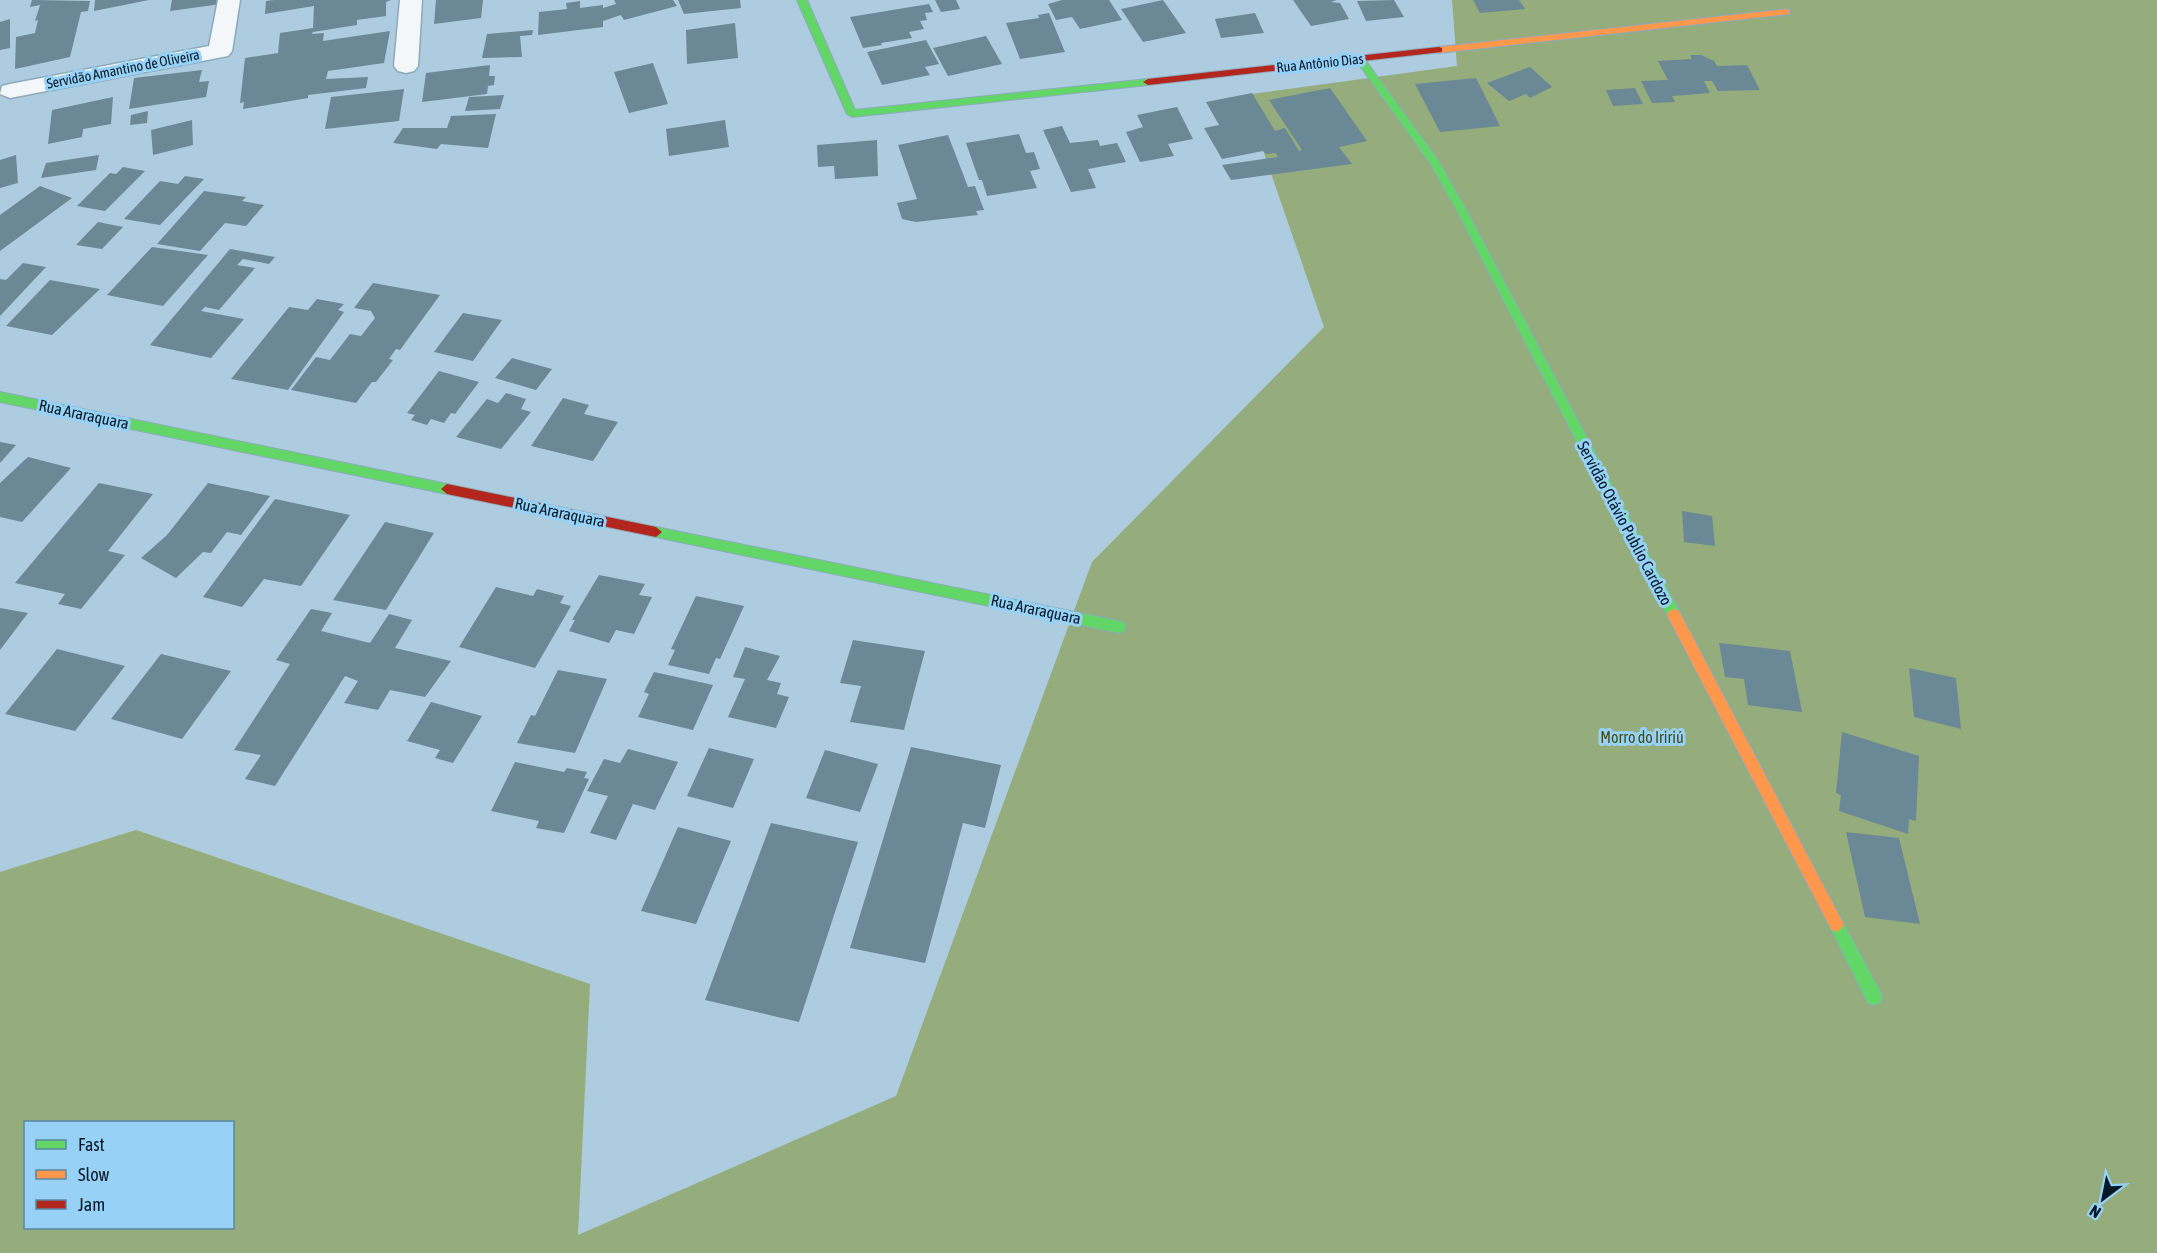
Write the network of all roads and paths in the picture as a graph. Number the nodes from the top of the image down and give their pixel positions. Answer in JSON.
{"nodes":[{"id":1,"x":229,"y":0,"type":"edge"},
{"id":2,"x":411,"y":0,"type":"edge"},
{"id":3,"x":802,"y":0,"type":"edge"},
{"id":4,"x":1787,"y":12,"type":"dead end"},
{"id":5,"x":1360,"y":58,"type":"junction"},
{"id":6,"x":406,"y":66,"type":"dead end"},
{"id":7,"x":10,"y":91,"type":"dead end"},
{"id":8,"x":0,"y":397,"type":"edge"},
{"id":9,"x":1119,"y":627,"type":"dead end"},
{"id":10,"x":1874,"y":997,"type":"dead end"}],
"edges":[{"from":1,"to":7,"type":"street","name":"Servidão Amantino de Oliveira"},
{"from":2,"to":6,"type":"street"},
{"from":3,"to":5,"type":"street","name":"Rua Antônio Dias"},
{"from":4,"to":5,"type":"street","name":"Rua Antônio Dias"},
{"from":5,"to":10,"type":"street","name":"Servidão Otávio Publio Cardozo"},
{"from":8,"to":9,"type":"street","name":"Rua Araraquara"}]}
